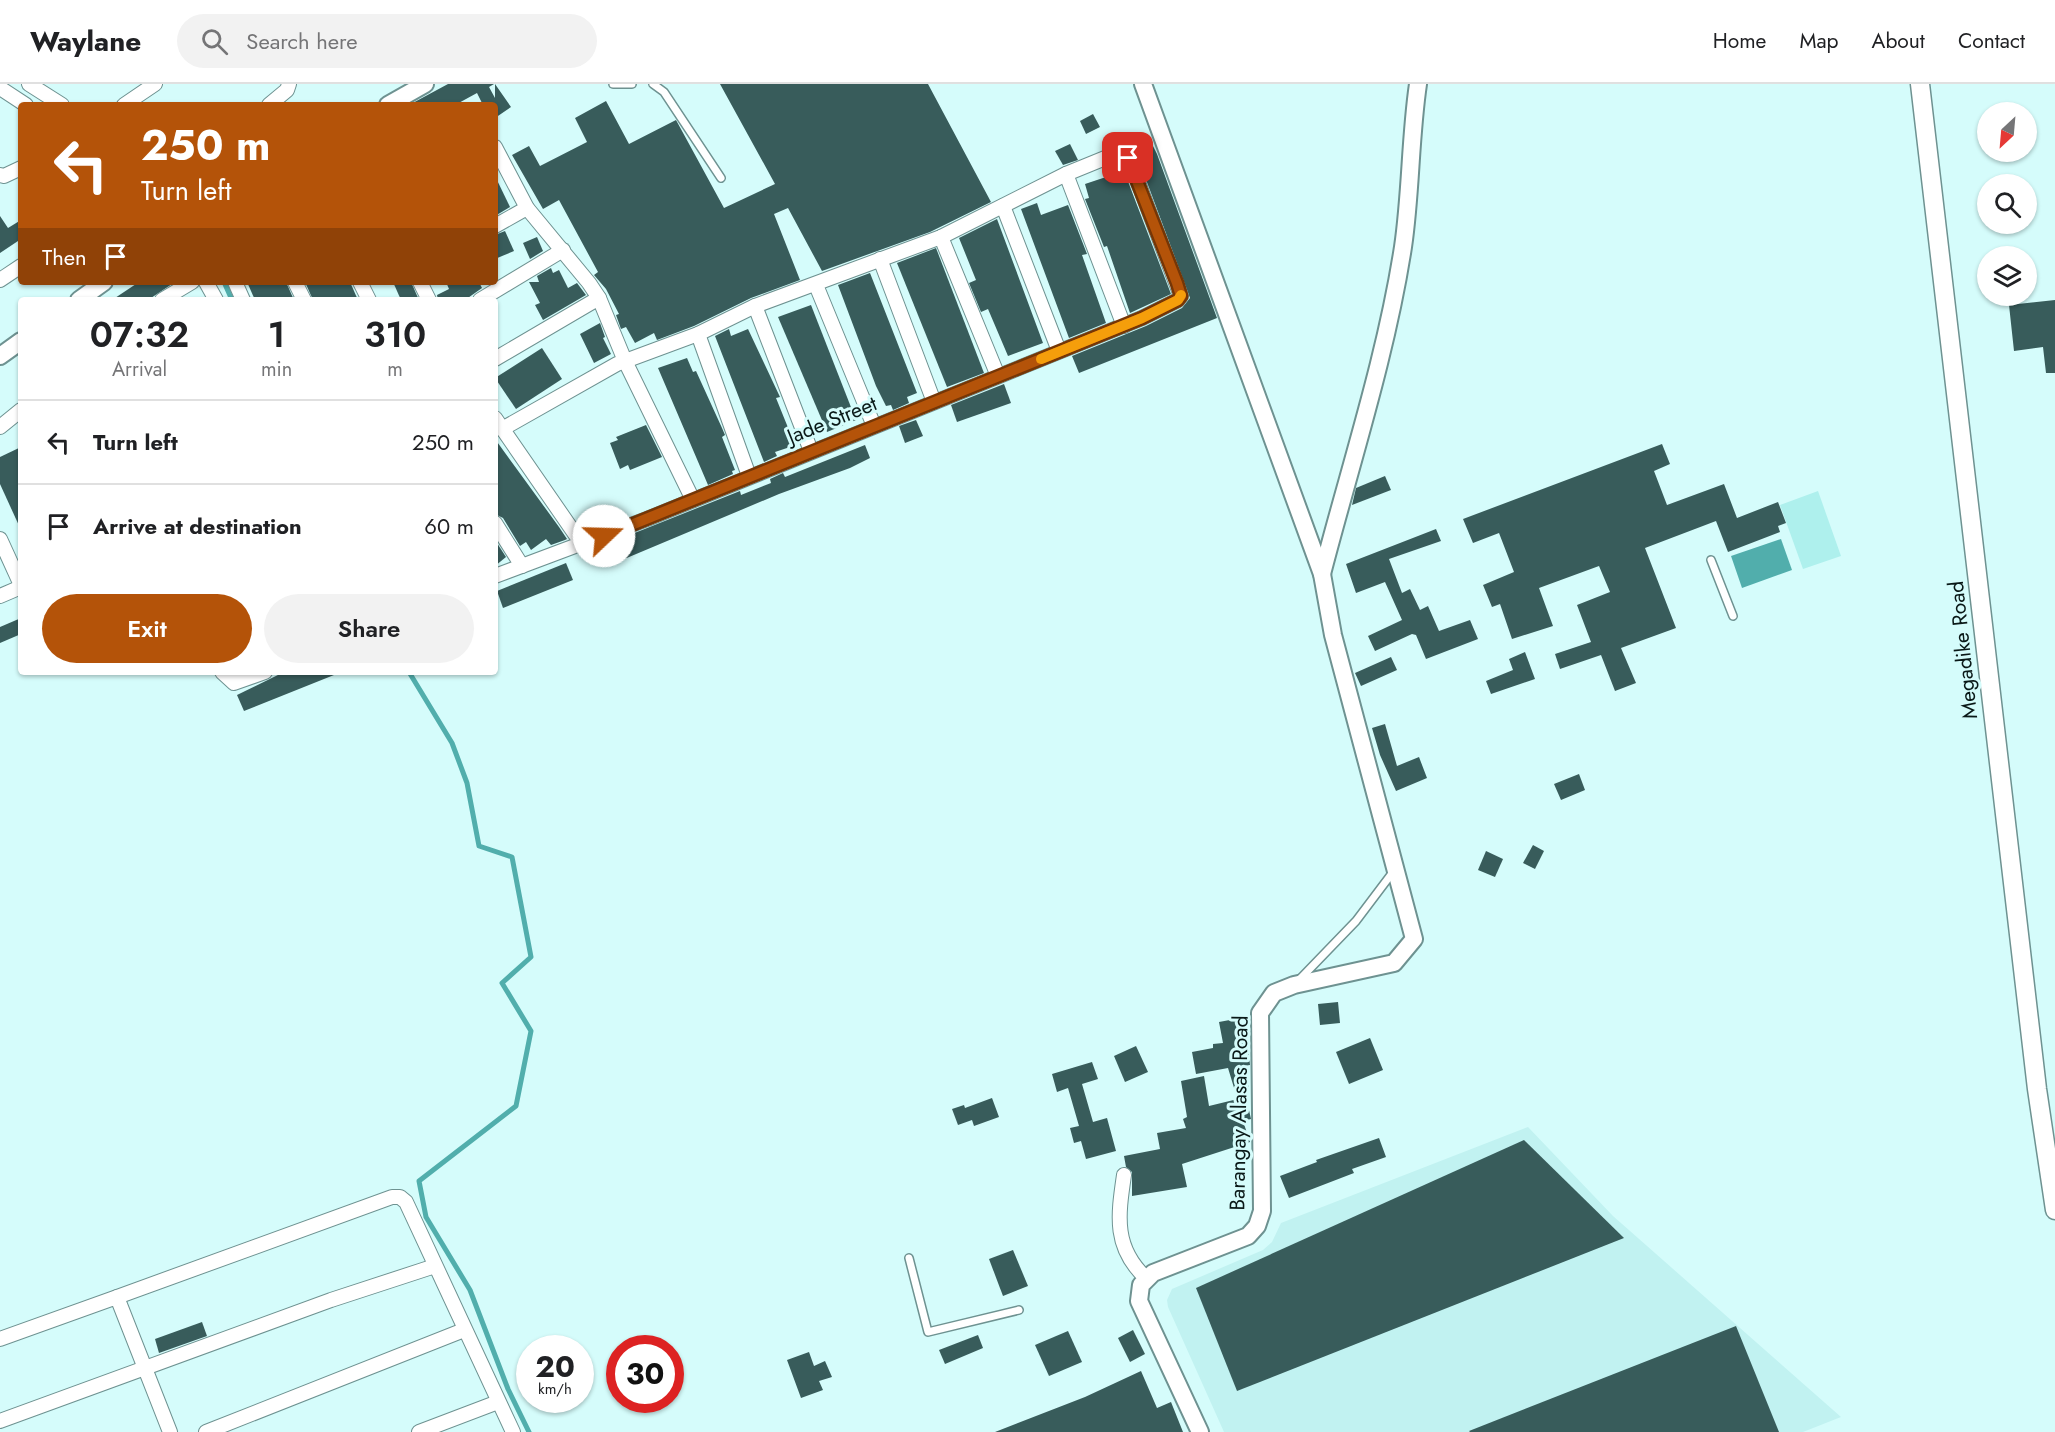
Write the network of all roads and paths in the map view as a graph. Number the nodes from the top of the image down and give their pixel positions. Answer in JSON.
{"nodes":[{"id":1,"x":29,"y":84,"type":"edge"},
{"id":2,"x":154,"y":84,"type":"edge"},
{"id":3,"x":289,"y":84,"type":"edge"},
{"id":4,"x":425,"y":84,"type":"edge"},
{"id":5,"x":613,"y":84,"type":"edge"},
{"id":6,"x":632,"y":84,"type":"edge"},
{"id":7,"x":653,"y":84,"type":"edge"},
{"id":8,"x":1143,"y":84,"type":"edge"},
{"id":9,"x":1418,"y":84,"type":"edge"},
{"id":10,"x":1920,"y":84,"type":"edge"},
{"id":11,"x":6,"y":87,"type":"edge"},
{"id":12,"x":23,"y":102,"type":"edge"},
{"id":13,"x":57,"y":102,"type":"edge"},
{"id":14,"x":128,"y":102,"type":"edge"},
{"id":15,"x":273,"y":102,"type":"edge"},
{"id":16,"x":393,"y":102,"type":"edge"},
{"id":17,"x":498,"y":157,"type":"edge"},
{"id":18,"x":18,"y":169,"type":"edge"},
{"id":19,"x":1066,"y":174,"type":"junction"},
{"id":20,"x":0,"y":175,"type":"edge"},
{"id":21,"x":721,"y":178,"type":"dead end"},
{"id":22,"x":1003,"y":206,"type":"junction"},
{"id":23,"x":527,"y":208,"type":"junction"},
{"id":24,"x":498,"y":224,"type":"edge"},
{"id":25,"x":941,"y":237,"type":"junction"},
{"id":26,"x":563,"y":250,"type":"junction"},
{"id":27,"x":880,"y":259,"type":"junction"},
{"id":28,"x":18,"y":268,"type":"edge"},
{"id":29,"x":0,"y":280,"type":"edge"},
{"id":30,"x":100,"y":285,"type":"edge"},
{"id":31,"x":187,"y":285,"type":"edge"},
{"id":32,"x":816,"y":285,"type":"junction"},
{"id":33,"x":83,"y":297,"type":"edge"},
{"id":34,"x":167,"y":297,"type":"edge"},
{"id":35,"x":485,"y":297,"type":"edge"},
{"id":36,"x":599,"y":298,"type":"junction"},
{"id":37,"x":755,"y":306,"type":"junction"},
{"id":38,"x":1124,"y":326,"type":"junction"},
{"id":39,"x":698,"y":334,"type":"junction"},
{"id":40,"x":18,"y":343,"type":"edge"},
{"id":41,"x":1059,"y":351,"type":"junction"},
{"id":42,"x":0,"y":356,"type":"edge"},
{"id":43,"x":498,"y":357,"type":"edge"},
{"id":44,"x":625,"y":361,"type":"junction"},
{"id":45,"x":999,"y":376,"type":"junction"},
{"id":46,"x":934,"y":402,"type":"junction"},
{"id":47,"x":18,"y":412,"type":"edge"},
{"id":48,"x":499,"y":424,"type":"edge"},
{"id":49,"x":874,"y":426,"type":"junction"},
{"id":50,"x":0,"y":427,"type":"edge"},
{"id":51,"x":811,"y":451,"type":"junction"},
{"id":52,"x":749,"y":476,"type":"junction"},
{"id":53,"x":693,"y":500,"type":"junction"},
{"id":54,"x":498,"y":529,"type":"edge"},
{"id":55,"x":0,"y":539,"type":"edge"},
{"id":56,"x":582,"y":544,"type":"junction"},
{"id":57,"x":1711,"y":560,"type":"dead end"},
{"id":58,"x":522,"y":566,"type":"junction"},
{"id":59,"x":1322,"y":573,"type":"junction"},
{"id":60,"x":498,"y":575,"type":"edge"},
{"id":61,"x":18,"y":579,"type":"edge"},
{"id":62,"x":18,"y":587,"type":"edge"},
{"id":63,"x":0,"y":596,"type":"edge"},
{"id":64,"x":1733,"y":616,"type":"dead end"},
{"id":65,"x":225,"y":675,"type":"edge"},
{"id":66,"x":257,"y":675,"type":"edge"},
{"id":67,"x":1396,"y":868,"type":"junction"},
{"id":68,"x":1294,"y":985,"type":"junction"},
{"id":69,"x":1124,"y":1174,"type":"dead end"},
{"id":70,"x":2055,"y":1210,"type":"edge"},
{"id":71,"x":909,"y":1258,"type":"dead end"},
{"id":72,"x":435,"y":1266,"type":"junction"},
{"id":73,"x":1147,"y":1279,"type":"junction"},
{"id":74,"x":117,"y":1297,"type":"junction"},
{"id":75,"x":1019,"y":1310,"type":"dead end"},
{"id":76,"x":464,"y":1330,"type":"junction"},
{"id":77,"x":0,"y":1339,"type":"edge"},
{"id":78,"x":145,"y":1369,"type":"junction"},
{"id":79,"x":498,"y":1402,"type":"junction"},
{"id":80,"x":0,"y":1421,"type":"edge"},
{"id":81,"x":170,"y":1432,"type":"edge"},
{"id":82,"x":206,"y":1432,"type":"edge"},
{"id":83,"x":419,"y":1432,"type":"edge"},
{"id":84,"x":513,"y":1432,"type":"edge"},
{"id":85,"x":1200,"y":1432,"type":"edge"}],
"edges":[{"from":1,"to":13,"type":"street"},
{"from":2,"to":14,"type":"street"},
{"from":3,"to":15,"type":"street"},
{"from":4,"to":16,"type":"street"},
{"from":5,"to":6,"type":"lane"},
{"from":7,"to":21,"type":"lane"},
{"from":8,"to":59,"type":"street"},
{"from":9,"to":59,"type":"street"},
{"from":10,"to":70,"type":"main road","name":"Megadike Road"},
{"from":11,"to":12,"type":"street"},
{"from":17,"to":23,"type":"street"},
{"from":18,"to":20,"type":"street"},
{"from":19,"to":22,"type":"street"},
{"from":19,"to":38,"type":"street"},
{"from":19,"to":38,"type":"street","name":"Jade Street"},
{"from":22,"to":25,"type":"street"},
{"from":22,"to":41,"type":"street"},
{"from":23,"to":24,"type":"street"},
{"from":23,"to":26,"type":"street"},
{"from":25,"to":27,"type":"street"},
{"from":25,"to":45,"type":"street"},
{"from":26,"to":35,"type":"street"},
{"from":26,"to":36,"type":"street"},
{"from":27,"to":32,"type":"street"},
{"from":27,"to":46,"type":"street"},
{"from":28,"to":29,"type":"street"},
{"from":30,"to":33,"type":"street"},
{"from":31,"to":34,"type":"street"},
{"from":32,"to":37,"type":"street"},
{"from":32,"to":49,"type":"street"},
{"from":36,"to":43,"type":"street"},
{"from":36,"to":44,"type":"street"},
{"from":37,"to":39,"type":"street"},
{"from":37,"to":51,"type":"street"},
{"from":38,"to":41,"type":"street","name":"Jade Street"},
{"from":39,"to":44,"type":"street"},
{"from":39,"to":52,"type":"street"},
{"from":40,"to":42,"type":"street"},
{"from":41,"to":45,"type":"street","name":"Jade Street"},
{"from":44,"to":48,"type":"street"},
{"from":44,"to":53,"type":"street"},
{"from":45,"to":46,"type":"street","name":"Jade Street"},
{"from":46,"to":49,"type":"street","name":"Jade Street"},
{"from":47,"to":50,"type":"street"},
{"from":48,"to":56,"type":"street"},
{"from":49,"to":51,"type":"street","name":"Jade Street"},
{"from":51,"to":52,"type":"street","name":"Jade Street"},
{"from":52,"to":53,"type":"street","name":"Jade Street"},
{"from":53,"to":56,"type":"street","name":"Jade Street"},
{"from":54,"to":58,"type":"street"},
{"from":55,"to":61,"type":"street"},
{"from":56,"to":58,"type":"street","name":"Jade Street"},
{"from":57,"to":64,"type":"lane"},
{"from":58,"to":60,"type":"street","name":"Jade Street"},
{"from":59,"to":67,"type":"street","name":"Barangay Alasas Road"},
{"from":62,"to":63,"type":"street"},
{"from":65,"to":66,"type":"street"},
{"from":67,"to":68,"type":"lane"},
{"from":67,"to":68,"type":"street","name":"Barangay Alasas Road"},
{"from":68,"to":73,"type":"street","name":"Barangay Alasas Road"},
{"from":69,"to":73,"type":"street"},
{"from":71,"to":75,"type":"lane"},
{"from":72,"to":74,"type":"street"},
{"from":72,"to":76,"type":"street"},
{"from":72,"to":78,"type":"street"},
{"from":73,"to":85,"type":"street"},
{"from":74,"to":77,"type":"street"},
{"from":74,"to":78,"type":"street"},
{"from":76,"to":79,"type":"street"},
{"from":76,"to":82,"type":"street"},
{"from":78,"to":80,"type":"street"},
{"from":78,"to":81,"type":"street"},
{"from":79,"to":83,"type":"street"},
{"from":79,"to":84,"type":"street"}]}
